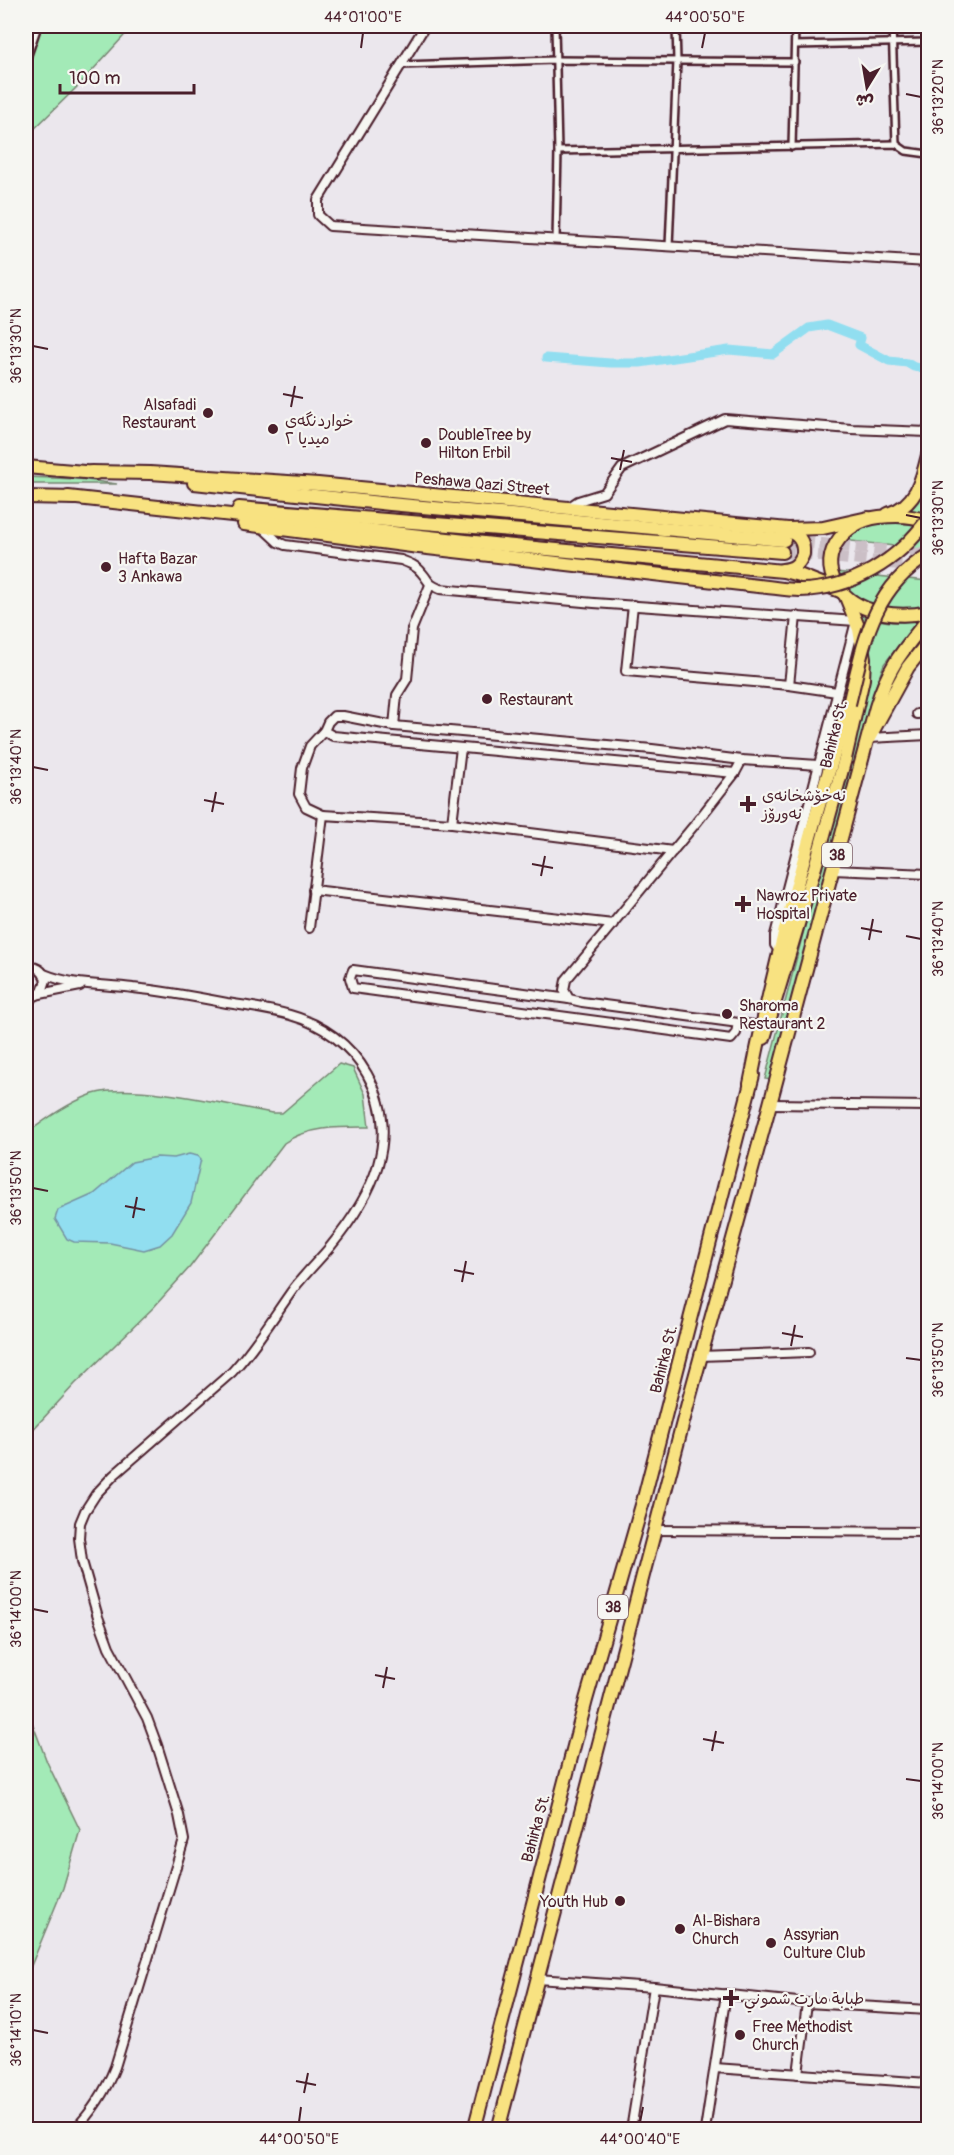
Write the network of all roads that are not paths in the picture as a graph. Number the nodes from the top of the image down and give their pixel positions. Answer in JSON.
{"nodes":[{"id":1,"x":38,"y":26,"type":"edge"},
{"id":2,"x":426,"y":26,"type":"edge"},
{"id":3,"x":555,"y":26,"type":"edge"},
{"id":4,"x":676,"y":26,"type":"edge"},
{"id":5,"x":795,"y":26,"type":"edge"},
{"id":6,"x":892,"y":26,"type":"edge"},
{"id":7,"x":928,"y":42,"type":"edge"},
{"id":8,"x":892,"y":43,"type":"junction"},
{"id":9,"x":795,"y":45,"type":"junction"},
{"id":10,"x":555,"y":60,"type":"junction"},
{"id":11,"x":26,"y":61,"type":"edge"},
{"id":12,"x":677,"y":61,"type":"junction"},
{"id":13,"x":795,"y":62,"type":"junction"},
{"id":14,"x":401,"y":65,"type":"junction"},
{"id":15,"x":896,"y":144,"type":"junction"},
{"id":16,"x":792,"y":147,"type":"junction"},
{"id":17,"x":674,"y":149,"type":"junction"},
{"id":18,"x":558,"y":151,"type":"junction"},
{"id":19,"x":928,"y":154,"type":"edge"},
{"id":20,"x":556,"y":240,"type":"junction"},
{"id":21,"x":669,"y":246,"type":"junction"},
{"id":22,"x":928,"y":262,"type":"edge"},
{"id":23,"x":928,"y":432,"type":"edge"},
{"id":24,"x":928,"y":455,"type":"edge"},
{"id":25,"x":26,"y":467,"type":"edge"},
{"id":26,"x":91,"y":472,"type":"junction"},
{"id":27,"x":26,"y":497,"type":"edge"},
{"id":28,"x":68,"y":497,"type":"junction"},
{"id":29,"x":569,"y":507,"type":"junction"},
{"id":30,"x":164,"y":509,"type":"junction"},
{"id":31,"x":875,"y":517,"type":"junction"},
{"id":32,"x":928,"y":520,"type":"edge"},
{"id":33,"x":262,"y":527,"type":"junction"},
{"id":34,"x":772,"y":528,"type":"junction"},
{"id":35,"x":928,"y":555,"type":"edge"},
{"id":36,"x":774,"y":570,"type":"junction"},
{"id":37,"x":430,"y":585,"type":"junction"},
{"id":38,"x":843,"y":594,"type":"junction"},
{"id":39,"x":633,"y":605,"type":"junction"},
{"id":40,"x":928,"y":612,"type":"edge"},
{"id":41,"x":796,"y":616,"type":"junction"},
{"id":42,"x":928,"y":619,"type":"edge"},
{"id":43,"x":856,"y":621,"type":"junction"},
{"id":44,"x":928,"y":642,"type":"edge"},
{"id":45,"x":789,"y":685,"type":"junction"},
{"id":46,"x":837,"y":692,"type":"junction"},
{"id":47,"x":928,"y":713,"type":"edge"},
{"id":48,"x":917,"y":714,"type":"dead end"},
{"id":49,"x":394,"y":726,"type":"junction"},
{"id":50,"x":324,"y":731,"type":"junction"},
{"id":51,"x":928,"y":735,"type":"edge"},
{"id":52,"x":869,"y":738,"type":"junction"},
{"id":53,"x":460,"y":748,"type":"junction"},
{"id":54,"x":742,"y":760,"type":"junction"},
{"id":55,"x":818,"y":765,"type":"junction"},
{"id":56,"x":735,"y":773,"type":"junction"},
{"id":57,"x":323,"y":815,"type":"junction"},
{"id":58,"x":452,"y":823,"type":"junction"},
{"id":59,"x":673,"y":851,"type":"junction"},
{"id":60,"x":832,"y":870,"type":"junction"},
{"id":61,"x":928,"y":874,"type":"edge"},
{"id":62,"x":313,"y":890,"type":"junction"},
{"id":63,"x":612,"y":924,"type":"junction"},
{"id":64,"x":309,"y":928,"type":"dead end"},
{"id":65,"x":780,"y":952,"type":"junction"},
{"id":66,"x":26,"y":968,"type":"edge"},
{"id":67,"x":44,"y":974,"type":"junction"},
{"id":68,"x":84,"y":985,"type":"junction"},
{"id":69,"x":26,"y":995,"type":"edge"},
{"id":70,"x":35,"y":995,"type":"junction"},
{"id":71,"x":569,"y":999,"type":"junction"},
{"id":72,"x":26,"y":1001,"type":"edge"},
{"id":73,"x":738,"y":1023,"type":"junction"},
{"id":74,"x":761,"y":1026,"type":"junction"},
{"id":75,"x":750,"y":1084,"type":"junction"},
{"id":76,"x":770,"y":1104,"type":"junction"},
{"id":77,"x":928,"y":1106,"type":"edge"},
{"id":78,"x":809,"y":1352,"type":"dead end"},
{"id":79,"x":700,"y":1356,"type":"junction"},
{"id":80,"x":656,"y":1530,"type":"junction"},
{"id":81,"x":928,"y":1532,"type":"edge"},
{"id":82,"x":537,"y":1979,"type":"junction"},
{"id":83,"x":654,"y":1987,"type":"junction"},
{"id":84,"x":726,"y":1994,"type":"junction"},
{"id":85,"x":807,"y":2003,"type":"junction"},
{"id":86,"x":928,"y":2010,"type":"edge"},
{"id":87,"x":715,"y":2068,"type":"junction"},
{"id":88,"x":798,"y":2074,"type":"junction"},
{"id":89,"x":928,"y":2083,"type":"edge"},
{"id":90,"x":74,"y":2130,"type":"edge"},
{"id":91,"x":474,"y":2130,"type":"edge"},
{"id":92,"x":498,"y":2130,"type":"edge"},
{"id":93,"x":631,"y":2130,"type":"edge"},
{"id":94,"x":705,"y":2130,"type":"edge"}],
"edges":[{"from":1,"to":11,"type":"street"},
{"from":2,"to":14,"type":"street"},
{"from":3,"to":10,"type":"street"},
{"from":4,"to":12,"type":"street"},
{"from":5,"to":9,"type":"street"},
{"from":6,"to":8,"type":"street"},
{"from":7,"to":8,"type":"street"},
{"from":8,"to":9,"type":"street"},
{"from":8,"to":15,"type":"street"},
{"from":9,"to":13,"type":"street"},
{"from":10,"to":12,"type":"street"},
{"from":10,"to":14,"type":"street"},
{"from":10,"to":18,"type":"street"},
{"from":12,"to":13,"type":"street"},
{"from":12,"to":17,"type":"street"},
{"from":13,"to":16,"type":"street"},
{"from":14,"to":20,"type":"street"},
{"from":15,"to":16,"type":"street"},
{"from":15,"to":19,"type":"street"},
{"from":16,"to":17,"type":"street"},
{"from":17,"to":18,"type":"street"},
{"from":17,"to":21,"type":"street"},
{"from":18,"to":20,"type":"street"},
{"from":20,"to":21,"type":"street"},
{"from":21,"to":22,"type":"street"},
{"from":23,"to":29,"type":"street"},
{"from":24,"to":31,"type":"main road"},
{"from":25,"to":26,"type":"main road","name":"Peshawa Qazi Street"},
{"from":26,"to":28,"type":"main road","name":"Peshawa Qazi Street"},
{"from":26,"to":29,"type":"main road","name":"Peshawa Qazi Street"},
{"from":27,"to":28,"type":"main road","name":"Peshawa Qazi Street"},
{"from":28,"to":30,"type":"main road","name":"Peshawa Qazi Street"},
{"from":29,"to":34,"type":"main road","name":"Peshawa Qazi Street"},
{"from":30,"to":33,"type":"main road"},
{"from":30,"to":36,"type":"main road","name":"Peshawa Qazi Street"},
{"from":31,"to":32,"type":"main road","name":"Peshawa Qazi Street"},
{"from":31,"to":34,"type":"main road","name":"Peshawa Qazi Street"},
{"from":31,"to":38,"type":"main road","number":"38"},
{"from":32,"to":33,"type":"main road","bridge":true},
{"from":33,"to":37,"type":"street"},
{"from":34,"to":36,"type":"main road"},
{"from":35,"to":65,"type":"main road","bridge":true},
{"from":36,"to":38,"type":"main road","name":"Peshawa Qazi Street"},
{"from":37,"to":39,"type":"street"},
{"from":37,"to":49,"type":"street"},
{"from":38,"to":40,"type":"main road","name":"Peshawa Qazi Street"},
{"from":38,"to":43,"type":"main road","name":"Bahirka St.","number":"38"},
{"from":39,"to":41,"type":"street"},
{"from":39,"to":45,"type":"street"},
{"from":41,"to":43,"type":"street"},
{"from":41,"to":45,"type":"street"},
{"from":42,"to":52,"type":"main road","name":"Bahirka St.","number":"38"},
{"from":43,"to":46,"type":"street"},
{"from":43,"to":75,"type":"main road","name":"Bahirka St.","number":"38"},
{"from":44,"to":52,"type":"main road"},
{"from":45,"to":46,"type":"street"},
{"from":46,"to":55,"type":"street"},
{"from":47,"to":48,"type":"street"},
{"from":49,"to":50,"type":"street"},
{"from":49,"to":54,"type":"street"},
{"from":50,"to":53,"type":"street"},
{"from":50,"to":57,"type":"street"},
{"from":51,"to":52,"type":"street"},
{"from":52,"to":60,"type":"main road","name":"Bahirka St.","number":"38"},
{"from":53,"to":56,"type":"street"},
{"from":53,"to":58,"type":"street"},
{"from":54,"to":55,"type":"street"},
{"from":54,"to":56,"type":"street"},
{"from":55,"to":65,"type":"street"},
{"from":56,"to":59,"type":"street"},
{"from":57,"to":58,"type":"street"},
{"from":57,"to":62,"type":"street"},
{"from":58,"to":59,"type":"street"},
{"from":59,"to":63,"type":"street"},
{"from":60,"to":61,"type":"street"},
{"from":60,"to":76,"type":"main road","name":"Bahirka St.","number":"38"},
{"from":62,"to":63,"type":"street"},
{"from":62,"to":64,"type":"street"},
{"from":63,"to":71,"type":"street"},
{"from":65,"to":74,"type":"main road"},
{"from":66,"to":67,"type":"street"},
{"from":67,"to":68,"type":"street"},
{"from":67,"to":70,"type":"street"},
{"from":68,"to":70,"type":"street"},
{"from":68,"to":90,"type":"street"},
{"from":69,"to":70,"type":"street"},
{"from":70,"to":72,"type":"street"},
{"from":71,"to":73,"type":"street"},
{"from":71,"to":73,"type":"street"},
{"from":73,"to":74,"type":"street"},
{"from":74,"to":75,"type":"main road"},
{"from":75,"to":91,"type":"main road","name":"Bahirka St.","number":"38"},
{"from":76,"to":77,"type":"street"},
{"from":76,"to":79,"type":"main road","name":"Bahirka St.","number":"38"},
{"from":78,"to":79,"type":"street"},
{"from":79,"to":80,"type":"main road","name":"Bahirka St.","number":"38"},
{"from":80,"to":81,"type":"street"},
{"from":80,"to":82,"type":"main road","name":"Bahirka St.","number":"38"},
{"from":82,"to":83,"type":"street"},
{"from":82,"to":92,"type":"main road","name":"Bahirka St.","number":"38"},
{"from":83,"to":84,"type":"street"},
{"from":83,"to":93,"type":"street"},
{"from":84,"to":85,"type":"street"},
{"from":84,"to":87,"type":"street"},
{"from":85,"to":86,"type":"street"},
{"from":85,"to":88,"type":"street"},
{"from":87,"to":88,"type":"street"},
{"from":87,"to":94,"type":"street"},
{"from":88,"to":89,"type":"street"}]}
